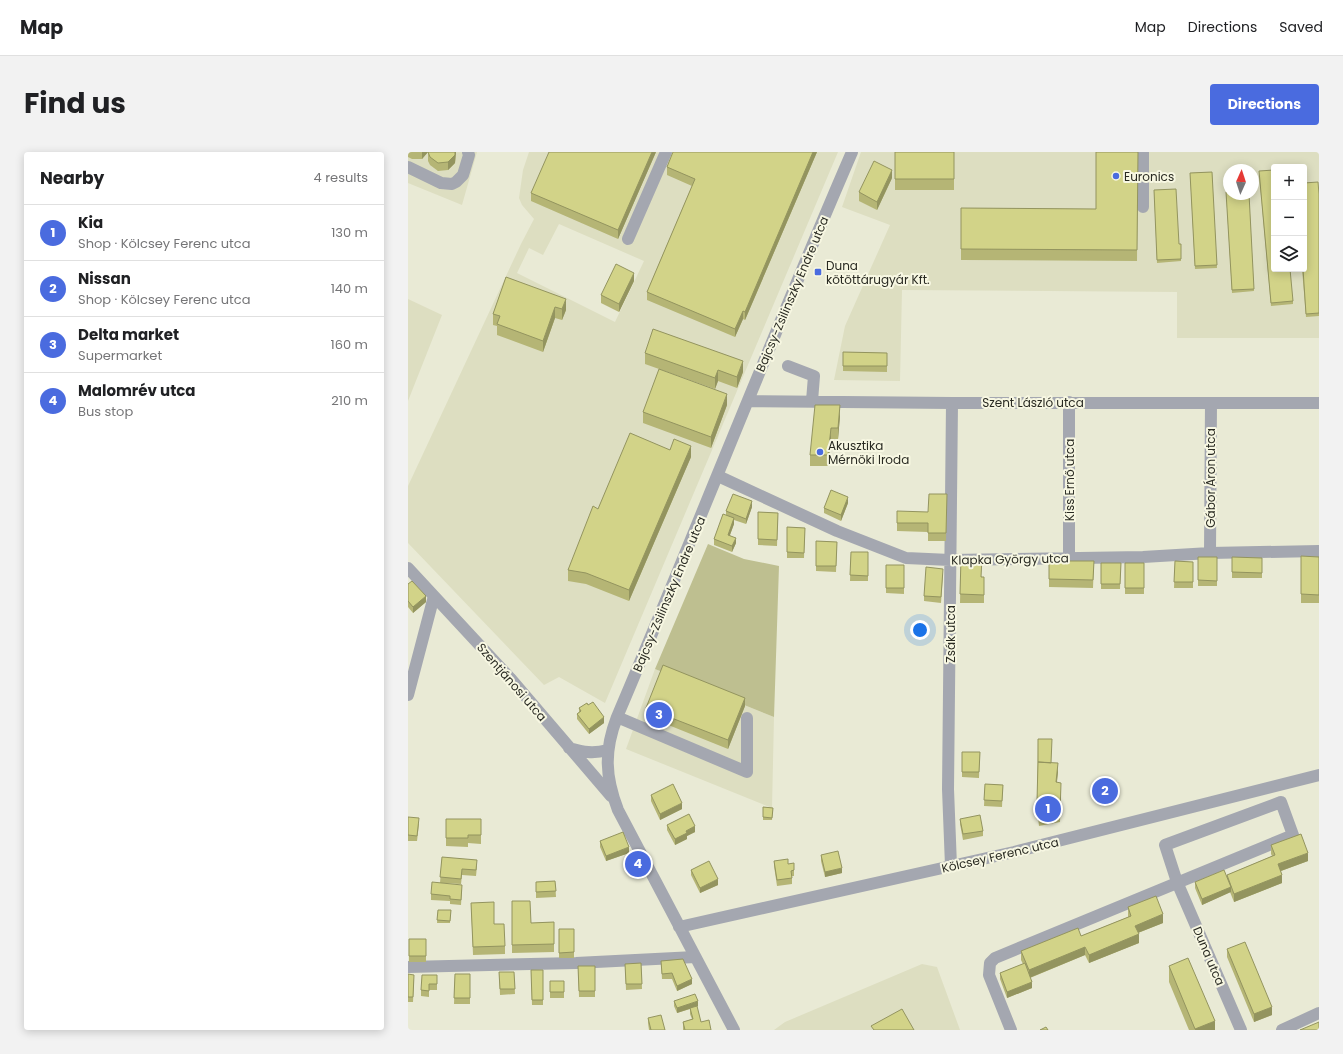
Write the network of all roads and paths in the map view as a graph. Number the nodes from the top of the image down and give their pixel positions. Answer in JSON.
{"nodes":[{"id":1,"x":468,"y":152,"type":"edge"},
{"id":2,"x":666,"y":152,"type":"edge"},
{"id":3,"x":852,"y":152,"type":"edge"},
{"id":4,"x":1143,"y":152,"type":"edge"},
{"id":5,"x":408,"y":167,"type":"edge"},
{"id":6,"x":1143,"y":207,"type":"dead end"},
{"id":7,"x":628,"y":239,"type":"dead end"},
{"id":8,"x":788,"y":366,"type":"dead end"},
{"id":9,"x":748,"y":401,"type":"junction"},
{"id":10,"x":812,"y":401,"type":"junction"},
{"id":11,"x":1069,"y":402,"type":"junction"},
{"id":12,"x":952,"y":403,"type":"junction"},
{"id":13,"x":1211,"y":403,"type":"junction"},
{"id":14,"x":1319,"y":403,"type":"edge"},
{"id":15,"x":718,"y":476,"type":"junction"},
{"id":16,"x":1319,"y":551,"type":"edge"},
{"id":17,"x":1210,"y":553,"type":"junction"},
{"id":18,"x":1070,"y":558,"type":"junction"},
{"id":19,"x":950,"y":560,"type":"junction"},
{"id":20,"x":408,"y":568,"type":"edge"},
{"id":21,"x":434,"y":596,"type":"junction"},
{"id":22,"x":408,"y":696,"type":"edge"},
{"id":23,"x":617,"y":717,"type":"junction"},
{"id":24,"x":747,"y":718,"type":"dead end"},
{"id":25,"x":569,"y":748,"type":"junction"},
{"id":26,"x":608,"y":750,"type":"junction"},
{"id":27,"x":1318,"y":777,"type":"edge"},
{"id":28,"x":613,"y":798,"type":"junction"},
{"id":29,"x":951,"y":866,"type":"junction"},
{"id":30,"x":1177,"y":882,"type":"junction"},
{"id":31,"x":679,"y":927,"type":"junction"},
{"id":32,"x":695,"y":957,"type":"junction"},
{"id":33,"x":408,"y":967,"type":"edge"},
{"id":34,"x":1319,"y":1013,"type":"edge"},
{"id":35,"x":734,"y":1030,"type":"edge"},
{"id":36,"x":1010,"y":1030,"type":"edge"},
{"id":37,"x":1241,"y":1030,"type":"edge"},
{"id":38,"x":1282,"y":1030,"type":"edge"}],
"edges":[{"from":1,"to":5,"type":"street"},
{"from":2,"to":7,"type":"street"},
{"from":3,"to":9,"type":"street","name":"Bajcsy-Zsilinszky Endre utca"},
{"from":4,"to":6,"type":"street"},
{"from":8,"to":10,"type":"street"},
{"from":9,"to":10,"type":"street","name":"Szent László utca"},
{"from":9,"to":15,"type":"street","name":"Bajcsy-Zsilinszky Endre utca"},
{"from":10,"to":12,"type":"street","name":"Szent László utca"},
{"from":11,"to":12,"type":"street","name":"Szent László utca"},
{"from":11,"to":13,"type":"street","name":"Szent László utca"},
{"from":11,"to":18,"type":"street","name":"Kiss Ernő utca"},
{"from":12,"to":19,"type":"street","name":"Zsák utca"},
{"from":13,"to":14,"type":"street","name":"Szent László utca"},
{"from":13,"to":17,"type":"street","name":"Gábor Áron utca"},
{"from":15,"to":19,"type":"street","name":"Klapka György utca"},
{"from":15,"to":23,"type":"street","name":"Bajcsy-Zsilinszky Endre utca"},
{"from":16,"to":17,"type":"street","name":"Klapka György utca"},
{"from":17,"to":18,"type":"street","name":"Klapka György utca"},
{"from":18,"to":19,"type":"street","name":"Klapka György utca"},
{"from":19,"to":29,"type":"street","name":"Zsák utca"},
{"from":20,"to":21,"type":"street","name":"Szentjánosi utca"},
{"from":21,"to":22,"type":"street"},
{"from":21,"to":25,"type":"street","name":"Szentjánosi utca"},
{"from":23,"to":24,"type":"street"},
{"from":23,"to":26,"type":"street","name":"Bajcsy-Zsilinszky Endre utca"},
{"from":25,"to":26,"type":"street"},
{"from":25,"to":28,"type":"street","name":"Szentjánosi utca"},
{"from":26,"to":28,"type":"street","name":"Bajcsy-Zsilinszky Endre utca"},
{"from":27,"to":29,"type":"street","name":"Kölcsey Ferenc utca"},
{"from":28,"to":31,"type":"street","name":"Bajcsy-Zsilinszky Endre utca"},
{"from":29,"to":31,"type":"street","name":"Kölcsey Ferenc utca"},
{"from":30,"to":30,"type":"street"},
{"from":30,"to":36,"type":"street"},
{"from":30,"to":37,"type":"street","name":"Duna utca"},
{"from":31,"to":32,"type":"street","name":"Bajcsy-Zsilinszky Endre utca"},
{"from":32,"to":33,"type":"street"},
{"from":32,"to":35,"type":"street","name":"Bajcsy-Zsilinszky Endre utca"},
{"from":34,"to":38,"type":"street"}]}
